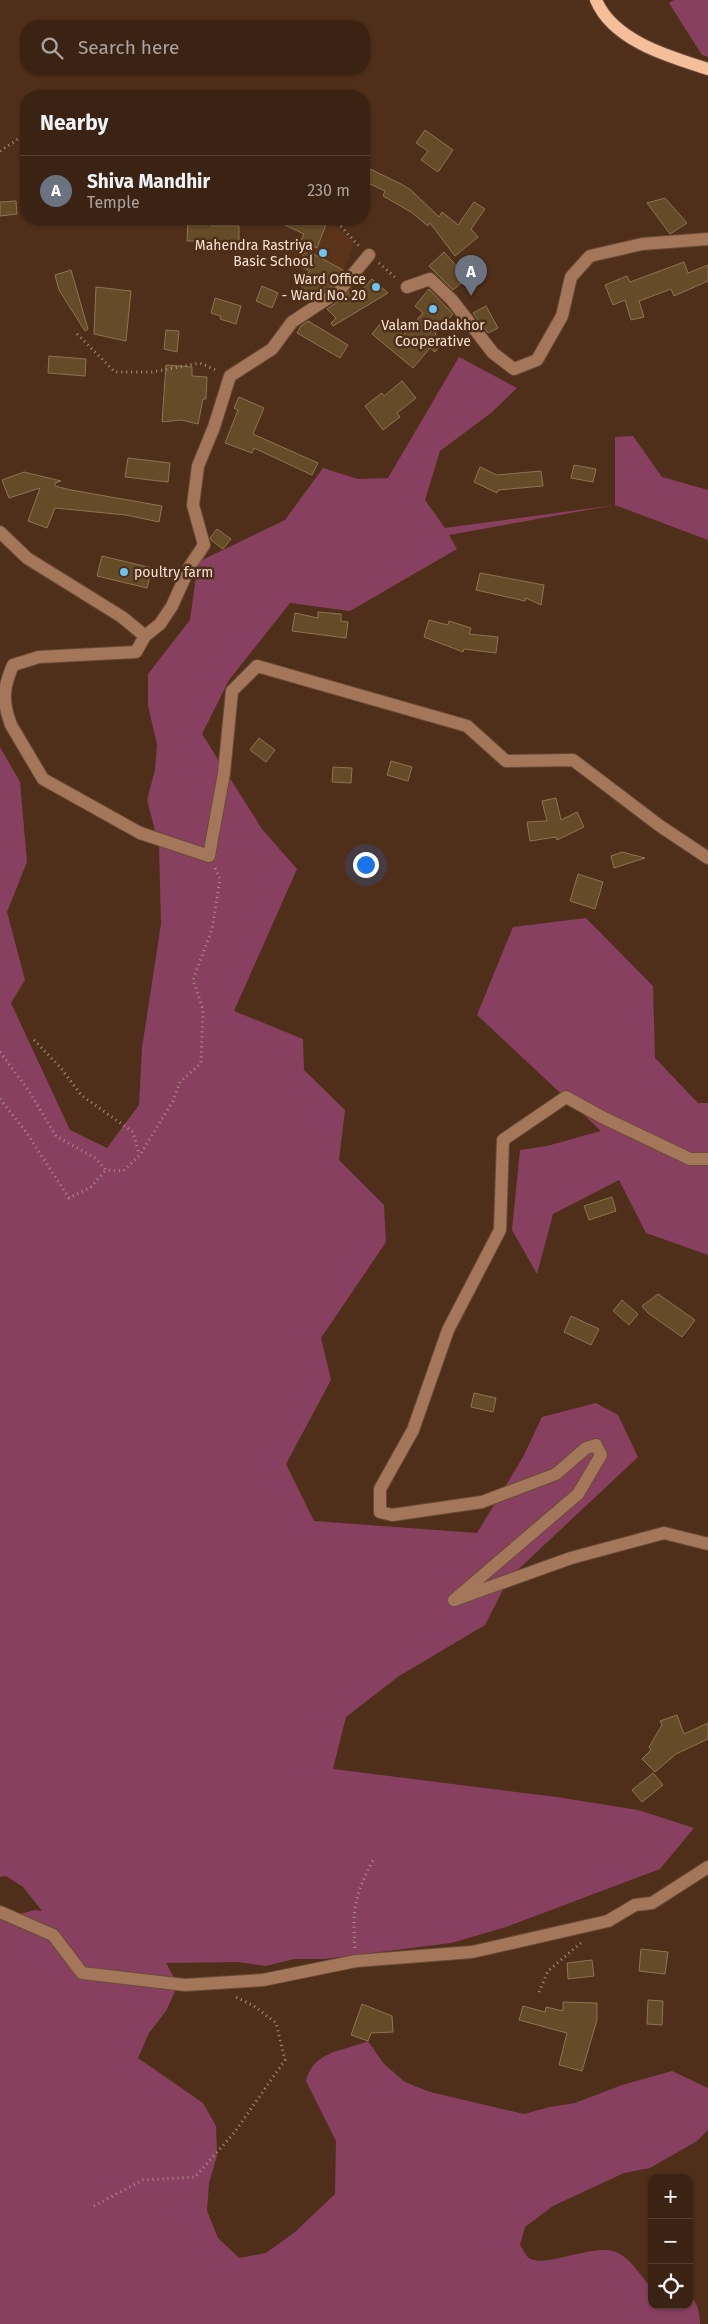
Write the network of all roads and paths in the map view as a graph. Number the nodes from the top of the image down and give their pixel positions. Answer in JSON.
{"nodes":[{"id":1,"x":596,"y":0,"type":"edge"},
{"id":2,"x":708,"y":69,"type":"edge"},
{"id":3,"x":20,"y":138,"type":"edge"},
{"id":4,"x":0,"y":151,"type":"edge"},
{"id":5,"x":708,"y":239,"type":"edge"},
{"id":6,"x":368,"y":255,"type":"dead end"},
{"id":7,"x":407,"y":287,"type":"dead end"},
{"id":8,"x":77,"y":334,"type":"dead end"},
{"id":9,"x":230,"y":376,"type":"junction"},
{"id":10,"x":0,"y":532,"type":"edge"},
{"id":11,"x":145,"y":636,"type":"junction"},
{"id":12,"x":209,"y":856,"type":"junction"},
{"id":13,"x":708,"y":858,"type":"edge"},
{"id":14,"x":34,"y":1040,"type":"dead end"},
{"id":15,"x":0,"y":1052,"type":"edge"},
{"id":16,"x":0,"y":1099,"type":"edge"},
{"id":17,"x":140,"y":1154,"type":"junction"},
{"id":18,"x":708,"y":1159,"type":"edge"},
{"id":19,"x":106,"y":1170,"type":"junction"},
{"id":20,"x":708,"y":1544,"type":"edge"},
{"id":21,"x":373,"y":1860,"type":"dead end"},
{"id":22,"x":708,"y":1868,"type":"edge"},
{"id":23,"x":0,"y":1912,"type":"edge"},
{"id":24,"x":584,"y":1940,"type":"dead end"},
{"id":25,"x":356,"y":1961,"type":"junction"},
{"id":26,"x":539,"y":1992,"type":"dead end"},
{"id":27,"x":228,"y":1994,"type":"dead end"},
{"id":28,"x":94,"y":2206,"type":"dead end"}],
"edges":[{"from":1,"to":2,"type":"main road"},
{"from":3,"to":4,"type":"path"},
{"from":5,"to":7,"type":"street"},
{"from":6,"to":9,"type":"street"},
{"from":8,"to":9,"type":"path"},
{"from":9,"to":11,"type":"street"},
{"from":10,"to":11,"type":"street"},
{"from":11,"to":12,"type":"street"},
{"from":12,"to":13,"type":"street"},
{"from":12,"to":17,"type":"path"},
{"from":14,"to":17,"type":"path"},
{"from":15,"to":19,"type":"path"},
{"from":16,"to":19,"type":"path"},
{"from":17,"to":19,"type":"path"},
{"from":18,"to":20,"type":"street"},
{"from":21,"to":25,"type":"path"},
{"from":22,"to":25,"type":"street"},
{"from":23,"to":25,"type":"street"},
{"from":24,"to":26,"type":"path"},
{"from":27,"to":28,"type":"path"}]}
